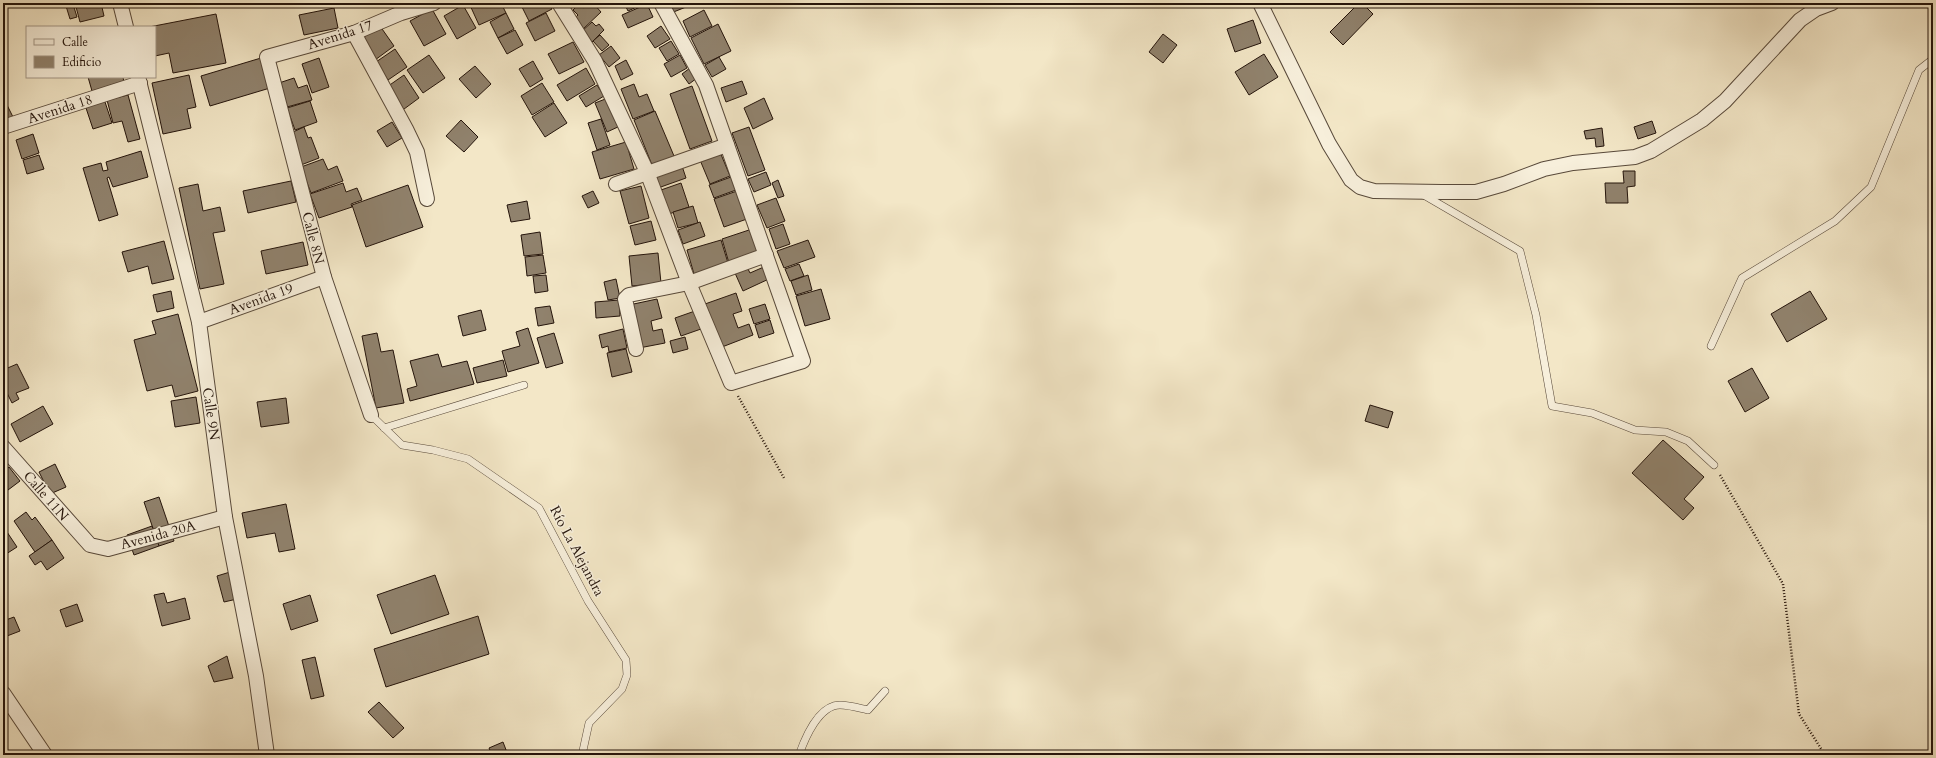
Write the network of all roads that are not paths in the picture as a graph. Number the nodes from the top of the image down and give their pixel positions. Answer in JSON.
{"nodes":[{"id":1,"x":120,"y":3,"type":"edge"},
{"id":2,"x":434,"y":3,"type":"edge"},
{"id":3,"x":559,"y":3,"type":"edge"},
{"id":4,"x":661,"y":3,"type":"edge"},
{"id":5,"x":1260,"y":3,"type":"edge"},
{"id":6,"x":1832,"y":3,"type":"edge"},
{"id":7,"x":126,"y":26,"type":"edge"},
{"id":8,"x":354,"y":33,"type":"junction"},
{"id":9,"x":267,"y":57,"type":"joint"},
{"id":10,"x":1933,"y":59,"type":"edge"},
{"id":11,"x":139,"y":80,"type":"edge"},
{"id":12,"x":3,"y":127,"type":"edge"},
{"id":13,"x":727,"y":145,"type":"junction"},
{"id":14,"x":647,"y":172,"type":"junction"},
{"id":15,"x":616,"y":184,"type":"dead end"},
{"id":16,"x":1418,"y":192,"type":"junction"},
{"id":17,"x":427,"y":199,"type":"dead end"},
{"id":18,"x":766,"y":256,"type":"junction"},
{"id":19,"x":324,"y":277,"type":"junction"},
{"id":20,"x":689,"y":283,"type":"junction"},
{"id":21,"x":199,"y":322,"type":"junction"},
{"id":22,"x":1711,"y":346,"type":"dead end"},
{"id":23,"x":636,"y":348,"type":"dead end"},
{"id":24,"x":524,"y":385,"type":"dead end"},
{"id":25,"x":371,"y":415,"type":"joint"},
{"id":26,"x":384,"y":428,"type":"junction"},
{"id":27,"x":3,"y":447,"type":"edge"},
{"id":28,"x":1714,"y":465,"type":"road end"},
{"id":29,"x":225,"y":517,"type":"junction"},
{"id":30,"x":90,"y":545,"type":"joint"},
{"id":31,"x":885,"y":692,"type":"dead end"},
{"id":32,"x":3,"y":693,"type":"edge"},
{"id":33,"x":45,"y":755,"type":"edge"},
{"id":34,"x":267,"y":755,"type":"edge"},
{"id":35,"x":582,"y":755,"type":"edge"},
{"id":36,"x":799,"y":755,"type":"edge"}],
"edges":[{"from":1,"to":7,"type":"street"},
{"from":2,"to":8,"type":"street","name":"Avenida 17"},
{"from":3,"to":14,"type":"street"},
{"from":4,"to":13,"type":"street"},
{"from":5,"to":16,"type":"street"},
{"from":6,"to":16,"type":"street"},
{"from":8,"to":9,"type":"street","name":"Avenida 17"},
{"from":8,"to":17,"type":"street"},
{"from":9,"to":19,"type":"street","name":"Calle 8N"},
{"from":10,"to":22,"type":"lane"},
{"from":11,"to":12,"type":"street","name":"Avenida 18"},
{"from":11,"to":21,"type":"street","name":"Calle 9N"},
{"from":13,"to":14,"type":"street"},
{"from":13,"to":18,"type":"street"},
{"from":14,"to":15,"type":"street"},
{"from":14,"to":20,"type":"street"},
{"from":16,"to":28,"type":"lane"},
{"from":18,"to":20,"type":"street"},
{"from":18,"to":20,"type":"street"},
{"from":19,"to":21,"type":"street","name":"Avenida 19"},
{"from":19,"to":25,"type":"street","name":"Calle 8N"},
{"from":20,"to":23,"type":"street"},
{"from":21,"to":29,"type":"street","name":"Calle 9N"},
{"from":24,"to":26,"type":"lane"},
{"from":25,"to":26,"type":"lane","name":"Río La Alejandra"},
{"from":26,"to":35,"type":"lane","name":"Río La Alejandra"},
{"from":27,"to":30,"type":"street","name":"Calle 11N"},
{"from":29,"to":30,"type":"street","name":"Avenida 20A"},
{"from":29,"to":34,"type":"street","name":"Calle 9N"},
{"from":31,"to":36,"type":"lane"},
{"from":32,"to":33,"type":"street"}]}
